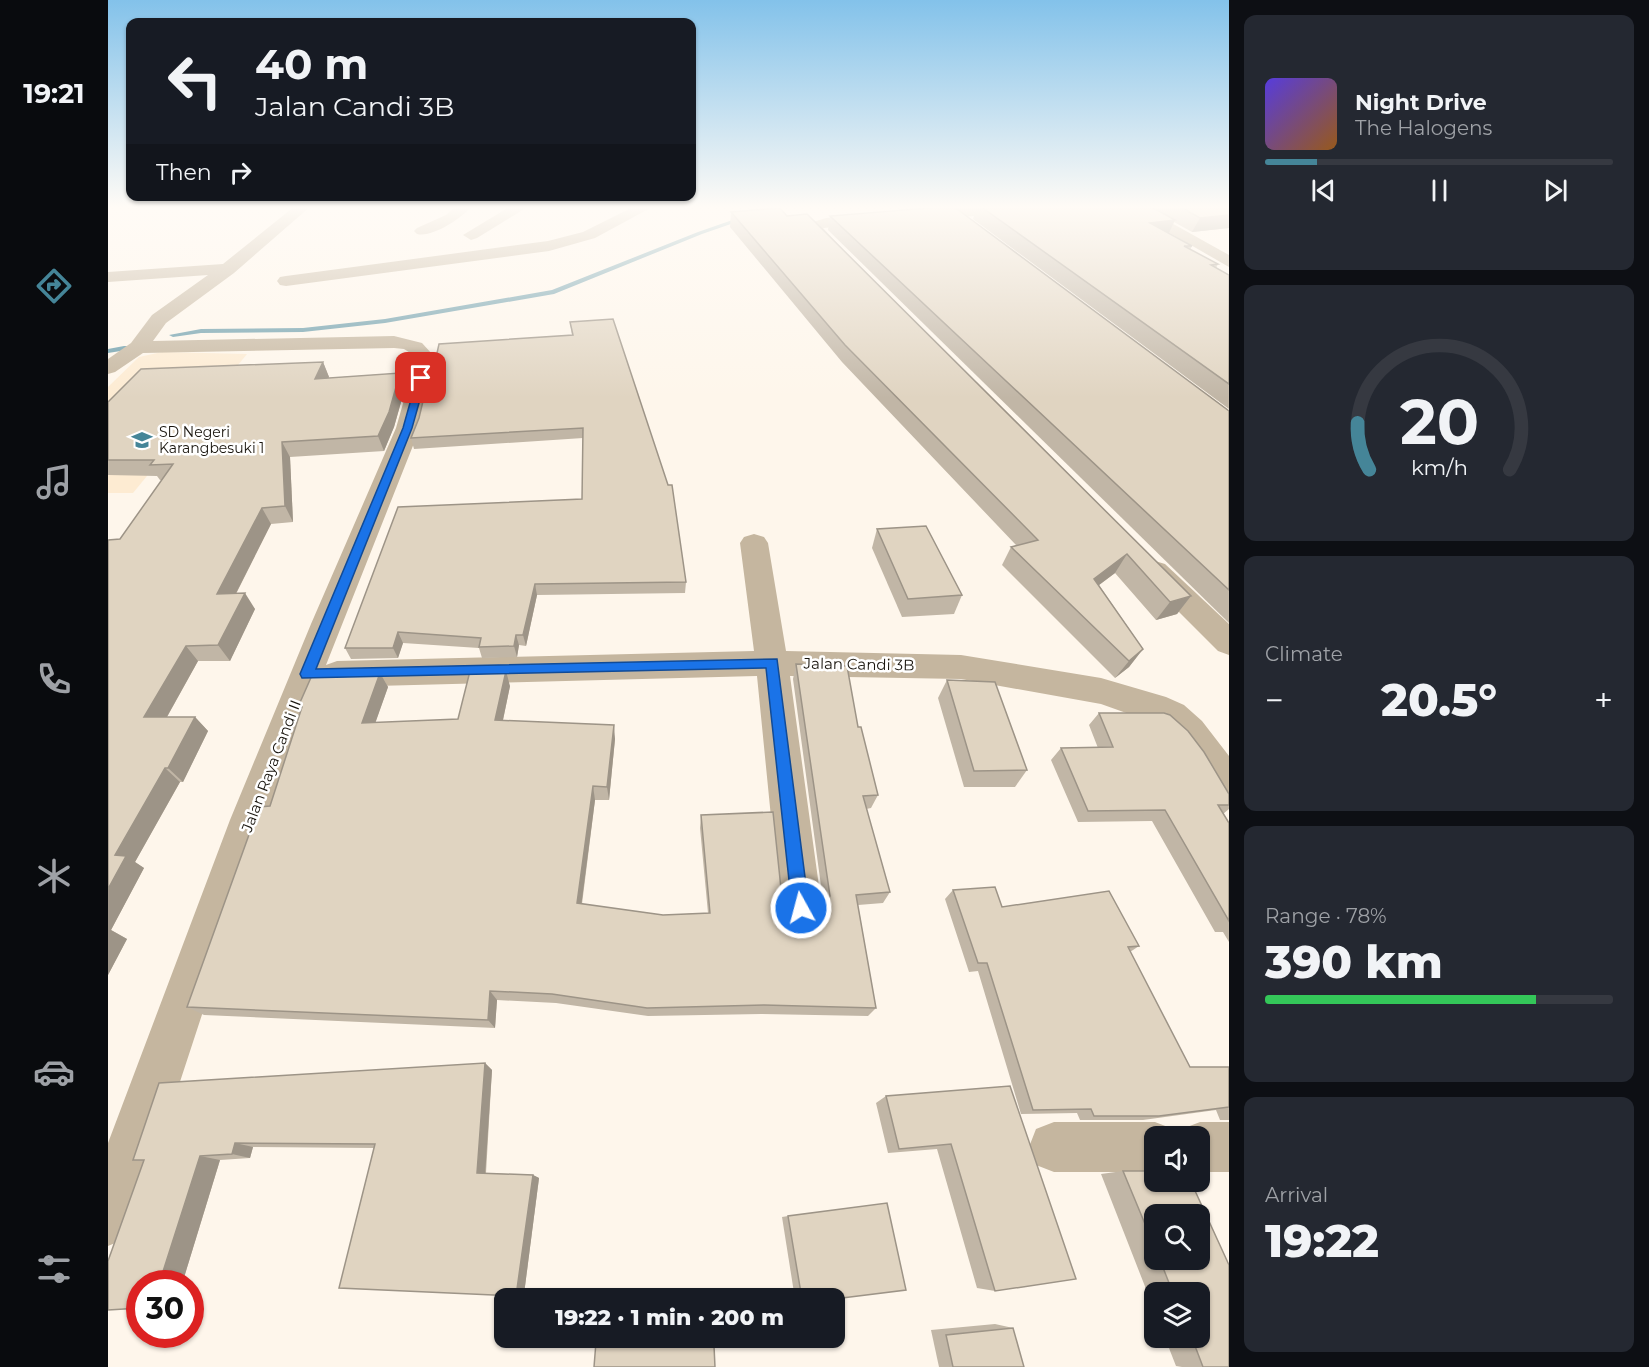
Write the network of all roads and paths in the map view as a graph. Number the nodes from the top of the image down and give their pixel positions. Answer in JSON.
{"nodes":[{"id":1,"x":214,"y":270,"type":"edge"},
{"id":2,"x":227,"y":270,"type":"edge"},
{"id":3,"x":370,"y":270,"type":"edge"},
{"id":4,"x":855,"y":270,"type":"edge"},
{"id":5,"x":860,"y":275,"type":"edge"},
{"id":6,"x":108,"y":276,"type":"edge"},
{"id":7,"x":286,"y":281,"type":"dead end"},
{"id":8,"x":138,"y":347,"type":"junction"},
{"id":9,"x":108,"y":368,"type":"edge"},
{"id":10,"x":754,"y":543,"type":"dead end"},
{"id":11,"x":1137,"y":553,"type":"edge"},
{"id":12,"x":1225,"y":640,"type":"edge"},
{"id":13,"x":772,"y":663,"type":"junction"},
{"id":14,"x":307,"y":674,"type":"junction"},
{"id":15,"x":1229,"y":784,"type":"edge"},
{"id":16,"x":801,"y":908,"type":"dead end"},
{"id":17,"x":1054,"y":1147,"type":"dead end"},
{"id":18,"x":1144,"y":1147,"type":"edge"},
{"id":19,"x":1210,"y":1147,"type":"edge"},
{"id":20,"x":1229,"y":1147,"type":"edge"},
{"id":21,"x":108,"y":1218,"type":"edge"}],
"edges":[{"from":1,"to":6,"type":"street"},
{"from":2,"to":8,"type":"street"},
{"from":3,"to":7,"type":"street"},
{"from":4,"to":5,"type":"street"},
{"from":8,"to":9,"type":"street"},
{"from":8,"to":14,"type":"street","name":"Jalan Raya Candi II"},
{"from":10,"to":13,"type":"street"},
{"from":11,"to":12,"type":"street"},
{"from":13,"to":14,"type":"street","name":"Jalan Candi 3B"},
{"from":13,"to":15,"type":"street","name":"Jalan Candi 3B"},
{"from":13,"to":16,"type":"street"},
{"from":14,"to":21,"type":"street","name":"Jalan Raya Candi II"},
{"from":17,"to":18,"type":"street"},
{"from":19,"to":20,"type":"street"}]}
